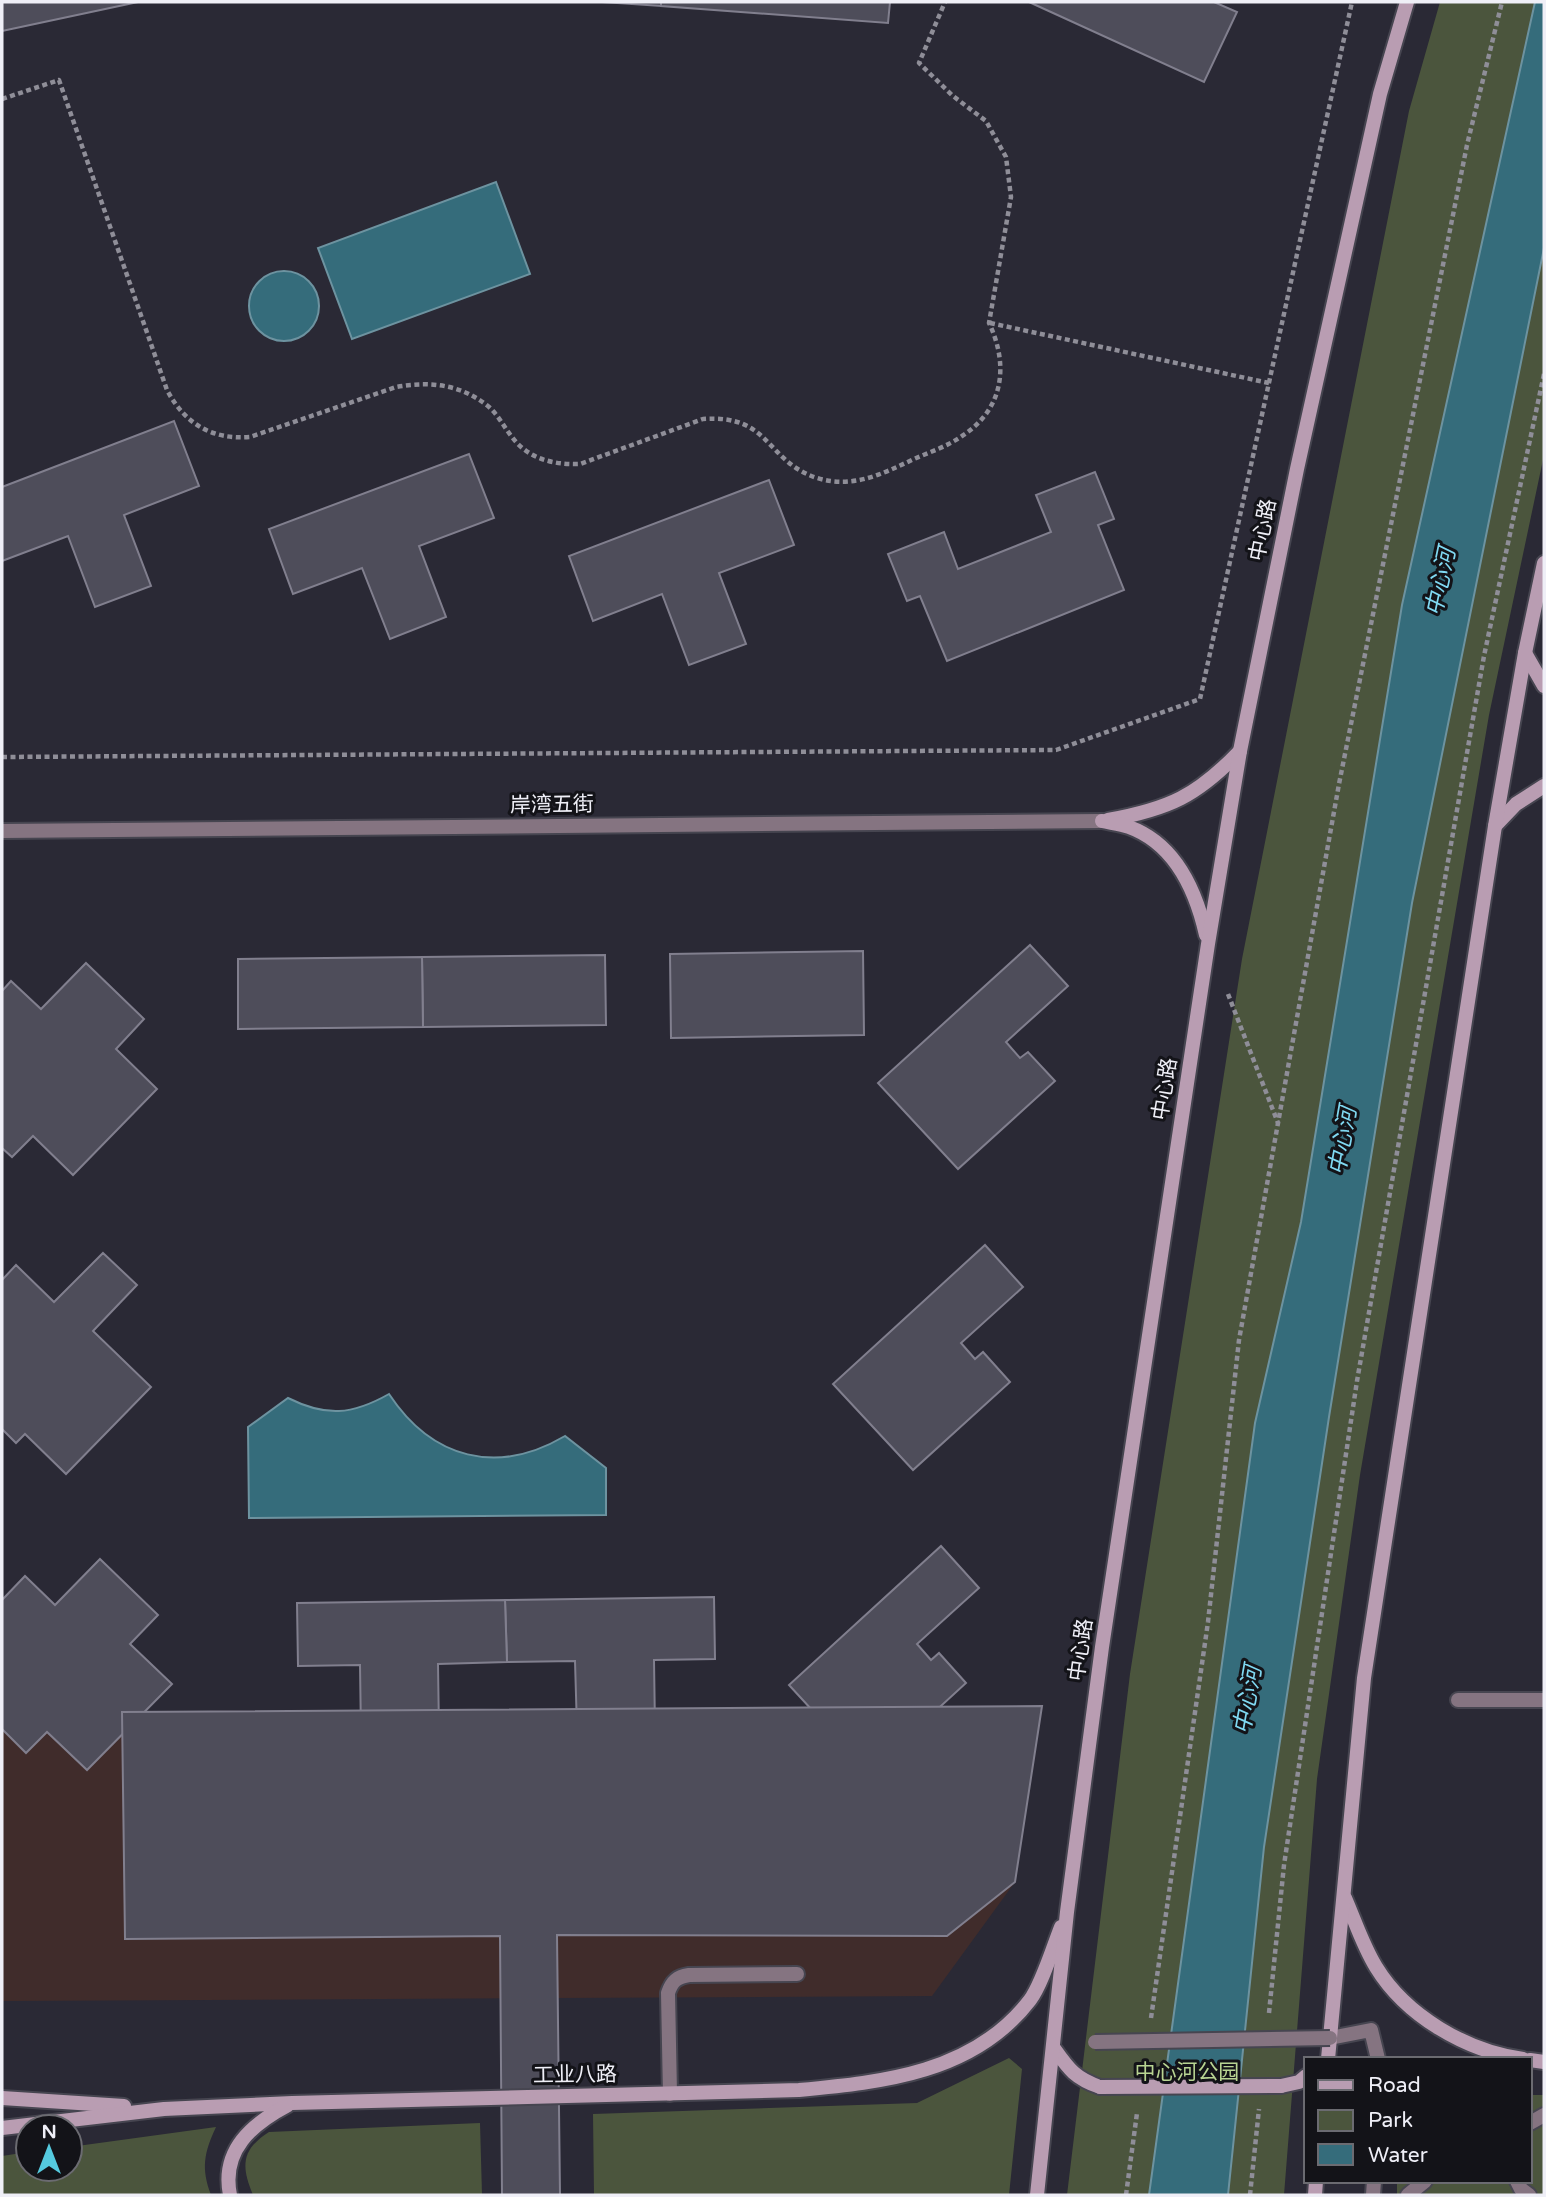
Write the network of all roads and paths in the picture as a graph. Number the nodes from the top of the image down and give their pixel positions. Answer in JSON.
{"nodes":[{"id":1,"x":945,"y":2,"type":"edge"},
{"id":2,"x":1353,"y":2,"type":"edge"},
{"id":3,"x":1407,"y":2,"type":"edge"},
{"id":4,"x":1502,"y":2,"type":"edge"},
{"id":5,"x":2,"y":99,"type":"edge"},
{"id":6,"x":989,"y":323,"type":"junction"},
{"id":7,"x":1544,"y":374,"type":"edge"},
{"id":8,"x":1269,"y":383,"type":"junction"},
{"id":9,"x":1544,"y":563,"type":"edge"},
{"id":10,"x":1525,"y":653,"type":"junction"},
{"id":11,"x":1544,"y":686,"type":"edge"},
{"id":12,"x":1240,"y":751,"type":"junction"},
{"id":13,"x":2,"y":757,"type":"edge"},
{"id":14,"x":1544,"y":786,"type":"edge"},
{"id":15,"x":1102,"y":821,"type":"junction"},
{"id":16,"x":1495,"y":826,"type":"junction"},
{"id":17,"x":2,"y":831,"type":"edge"},
{"id":18,"x":1208,"y":943,"type":"junction"},
{"id":19,"x":1278,"y":1124,"type":"junction"},
{"id":20,"x":1458,"y":1700,"type":"dead end"},
{"id":21,"x":1544,"y":1700,"type":"edge"},
{"id":22,"x":1343,"y":1895,"type":"junction"},
{"id":23,"x":1067,"y":1912,"type":"junction"},
{"id":24,"x":797,"y":1974,"type":"dead end"},
{"id":25,"x":1268,"y":2016,"type":"dead end"},
{"id":26,"x":1150,"y":2022,"type":"dead end"},
{"id":27,"x":1330,"y":2038,"type":"junction"},
{"id":28,"x":1095,"y":2042,"type":"dead end"},
{"id":29,"x":1053,"y":2047,"type":"junction"},
{"id":30,"x":1327,"y":2057,"type":"edge"},
{"id":31,"x":1378,"y":2057,"type":"edge"},
{"id":32,"x":1516,"y":2057,"type":"edge"},
{"id":33,"x":1304,"y":2078,"type":"edge"},
{"id":34,"x":670,"y":2094,"type":"junction"},
{"id":35,"x":2,"y":2098,"type":"edge"},
{"id":36,"x":1260,"y":2099,"type":"dead end"},
{"id":37,"x":292,"y":2103,"type":"junction"},
{"id":38,"x":1138,"y":2105,"type":"dead end"},
{"id":39,"x":164,"y":2109,"type":"junction"},
{"id":40,"x":2,"y":2128,"type":"edge"},
{"id":41,"x":1423,"y":2183,"type":"edge"},
{"id":42,"x":230,"y":2195,"type":"edge"},
{"id":43,"x":1037,"y":2195,"type":"edge"},
{"id":44,"x":1126,"y":2195,"type":"edge"},
{"id":45,"x":1250,"y":2195,"type":"edge"},
{"id":46,"x":1408,"y":2195,"type":"edge"}],
"edges":[{"from":1,"to":6,"type":"path"},
{"from":2,"to":8,"type":"path"},
{"from":3,"to":12,"type":"main road","name":"中心路"},
{"from":4,"to":19,"type":"path"},
{"from":5,"to":6,"type":"path"},
{"from":6,"to":8,"type":"path"},
{"from":7,"to":25,"type":"path"},
{"from":8,"to":13,"type":"path"},
{"from":9,"to":10,"type":"main road"},
{"from":10,"to":11,"type":"main road"},
{"from":10,"to":16,"type":"main road"},
{"from":12,"to":15,"type":"main road"},
{"from":12,"to":18,"type":"main road","name":"中心路"},
{"from":14,"to":16,"type":"main road"},
{"from":15,"to":17,"type":"street","name":"岸湾五街"},
{"from":15,"to":18,"type":"main road"},
{"from":16,"to":22,"type":"main road"},
{"from":18,"to":19,"type":"path"},
{"from":18,"to":23,"type":"main road","name":"中心路"},
{"from":19,"to":26,"type":"path"},
{"from":20,"to":21,"type":"street"},
{"from":22,"to":27,"type":"main road"},
{"from":22,"to":32,"type":"main road"},
{"from":23,"to":29,"type":"main road","name":"中心路"},
{"from":23,"to":34,"type":"main road","name":"工业八路"},
{"from":24,"to":34,"type":"street"},
{"from":27,"to":28,"type":"street","bridge":true},
{"from":27,"to":30,"type":"main road"},
{"from":27,"to":31,"type":"street"},
{"from":29,"to":33,"type":"main road","bridge":true},
{"from":29,"to":43,"type":"main road","name":"中心路"},
{"from":34,"to":37,"type":"main road","name":"工业八路"},
{"from":35,"to":39,"type":"main road"},
{"from":36,"to":45,"type":"path"},
{"from":37,"to":39,"type":"main road","name":"工业八路"},
{"from":37,"to":42,"type":"main road"},
{"from":38,"to":44,"type":"path"},
{"from":39,"to":40,"type":"main road","name":"工业八路"},
{"from":41,"to":46,"type":"street"}]}
